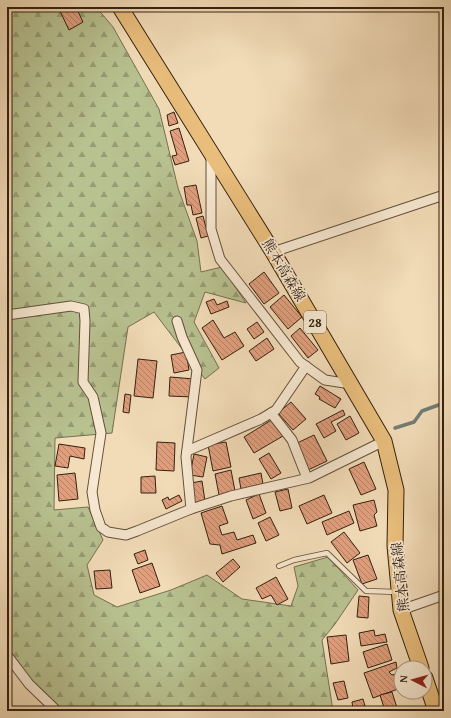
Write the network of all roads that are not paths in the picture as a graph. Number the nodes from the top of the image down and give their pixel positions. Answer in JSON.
{"nodes":[{"id":1,"x":120,"y":7,"type":"edge"},
{"id":2,"x":211,"y":153,"type":"junction"},
{"id":3,"x":444,"y":195,"type":"edge"},
{"id":4,"x":273,"y":252,"type":"junction"},
{"id":5,"x":7,"y":315,"type":"edge"},
{"id":6,"x":176,"y":321,"type":"dead end"},
{"id":7,"x":306,"y":366,"type":"junction"},
{"id":8,"x":351,"y":384,"type":"junction"},
{"id":9,"x":271,"y":413,"type":"junction"},
{"id":10,"x":384,"y":441,"type":"junction"},
{"id":11,"x":187,"y":451,"type":"junction"},
{"id":12,"x":307,"y":478,"type":"junction"},
{"id":13,"x":191,"y":509,"type":"junction"},
{"id":14,"x":279,"y":566,"type":"dead end"},
{"id":15,"x":399,"y":592,"type":"junction"},
{"id":16,"x":444,"y":595,"type":"edge"},
{"id":17,"x":401,"y":610,"type":"junction"},
{"id":18,"x":7,"y":655,"type":"edge"},
{"id":19,"x":418,"y":660,"type":"edge"},
{"id":20,"x":432,"y":700,"type":"edge"},
{"id":21,"x":57,"y":711,"type":"edge"},
{"id":22,"x":436,"y":711,"type":"edge"}],
"edges":[{"from":1,"to":2,"type":"main road","name":"熊本高森線","number":"28"},
{"from":2,"to":4,"type":"main road","name":"熊本高森線","number":"28"},
{"from":2,"to":7,"type":"street"},
{"from":3,"to":4,"type":"street"},
{"from":4,"to":8,"type":"main road","name":"熊本高森線","number":"28"},
{"from":5,"to":13,"type":"street"},
{"from":6,"to":11,"type":"street"},
{"from":7,"to":8,"type":"street"},
{"from":7,"to":9,"type":"street"},
{"from":8,"to":10,"type":"main road","name":"熊本高森線","number":"28"},
{"from":9,"to":11,"type":"street"},
{"from":9,"to":12,"type":"street"},
{"from":10,"to":12,"type":"street"},
{"from":10,"to":15,"type":"main road","name":"熊本高森線","number":"28"},
{"from":11,"to":13,"type":"street"},
{"from":12,"to":13,"type":"street"},
{"from":14,"to":15,"type":"lane"},
{"from":15,"to":17,"type":"main road","name":"熊本高森線","number":"28"},
{"from":16,"to":17,"type":"street"},
{"from":17,"to":19,"type":"main road","name":"熊本高森線","number":"28"},
{"from":18,"to":21,"type":"street"},
{"from":20,"to":22,"type":"main road"}]}
